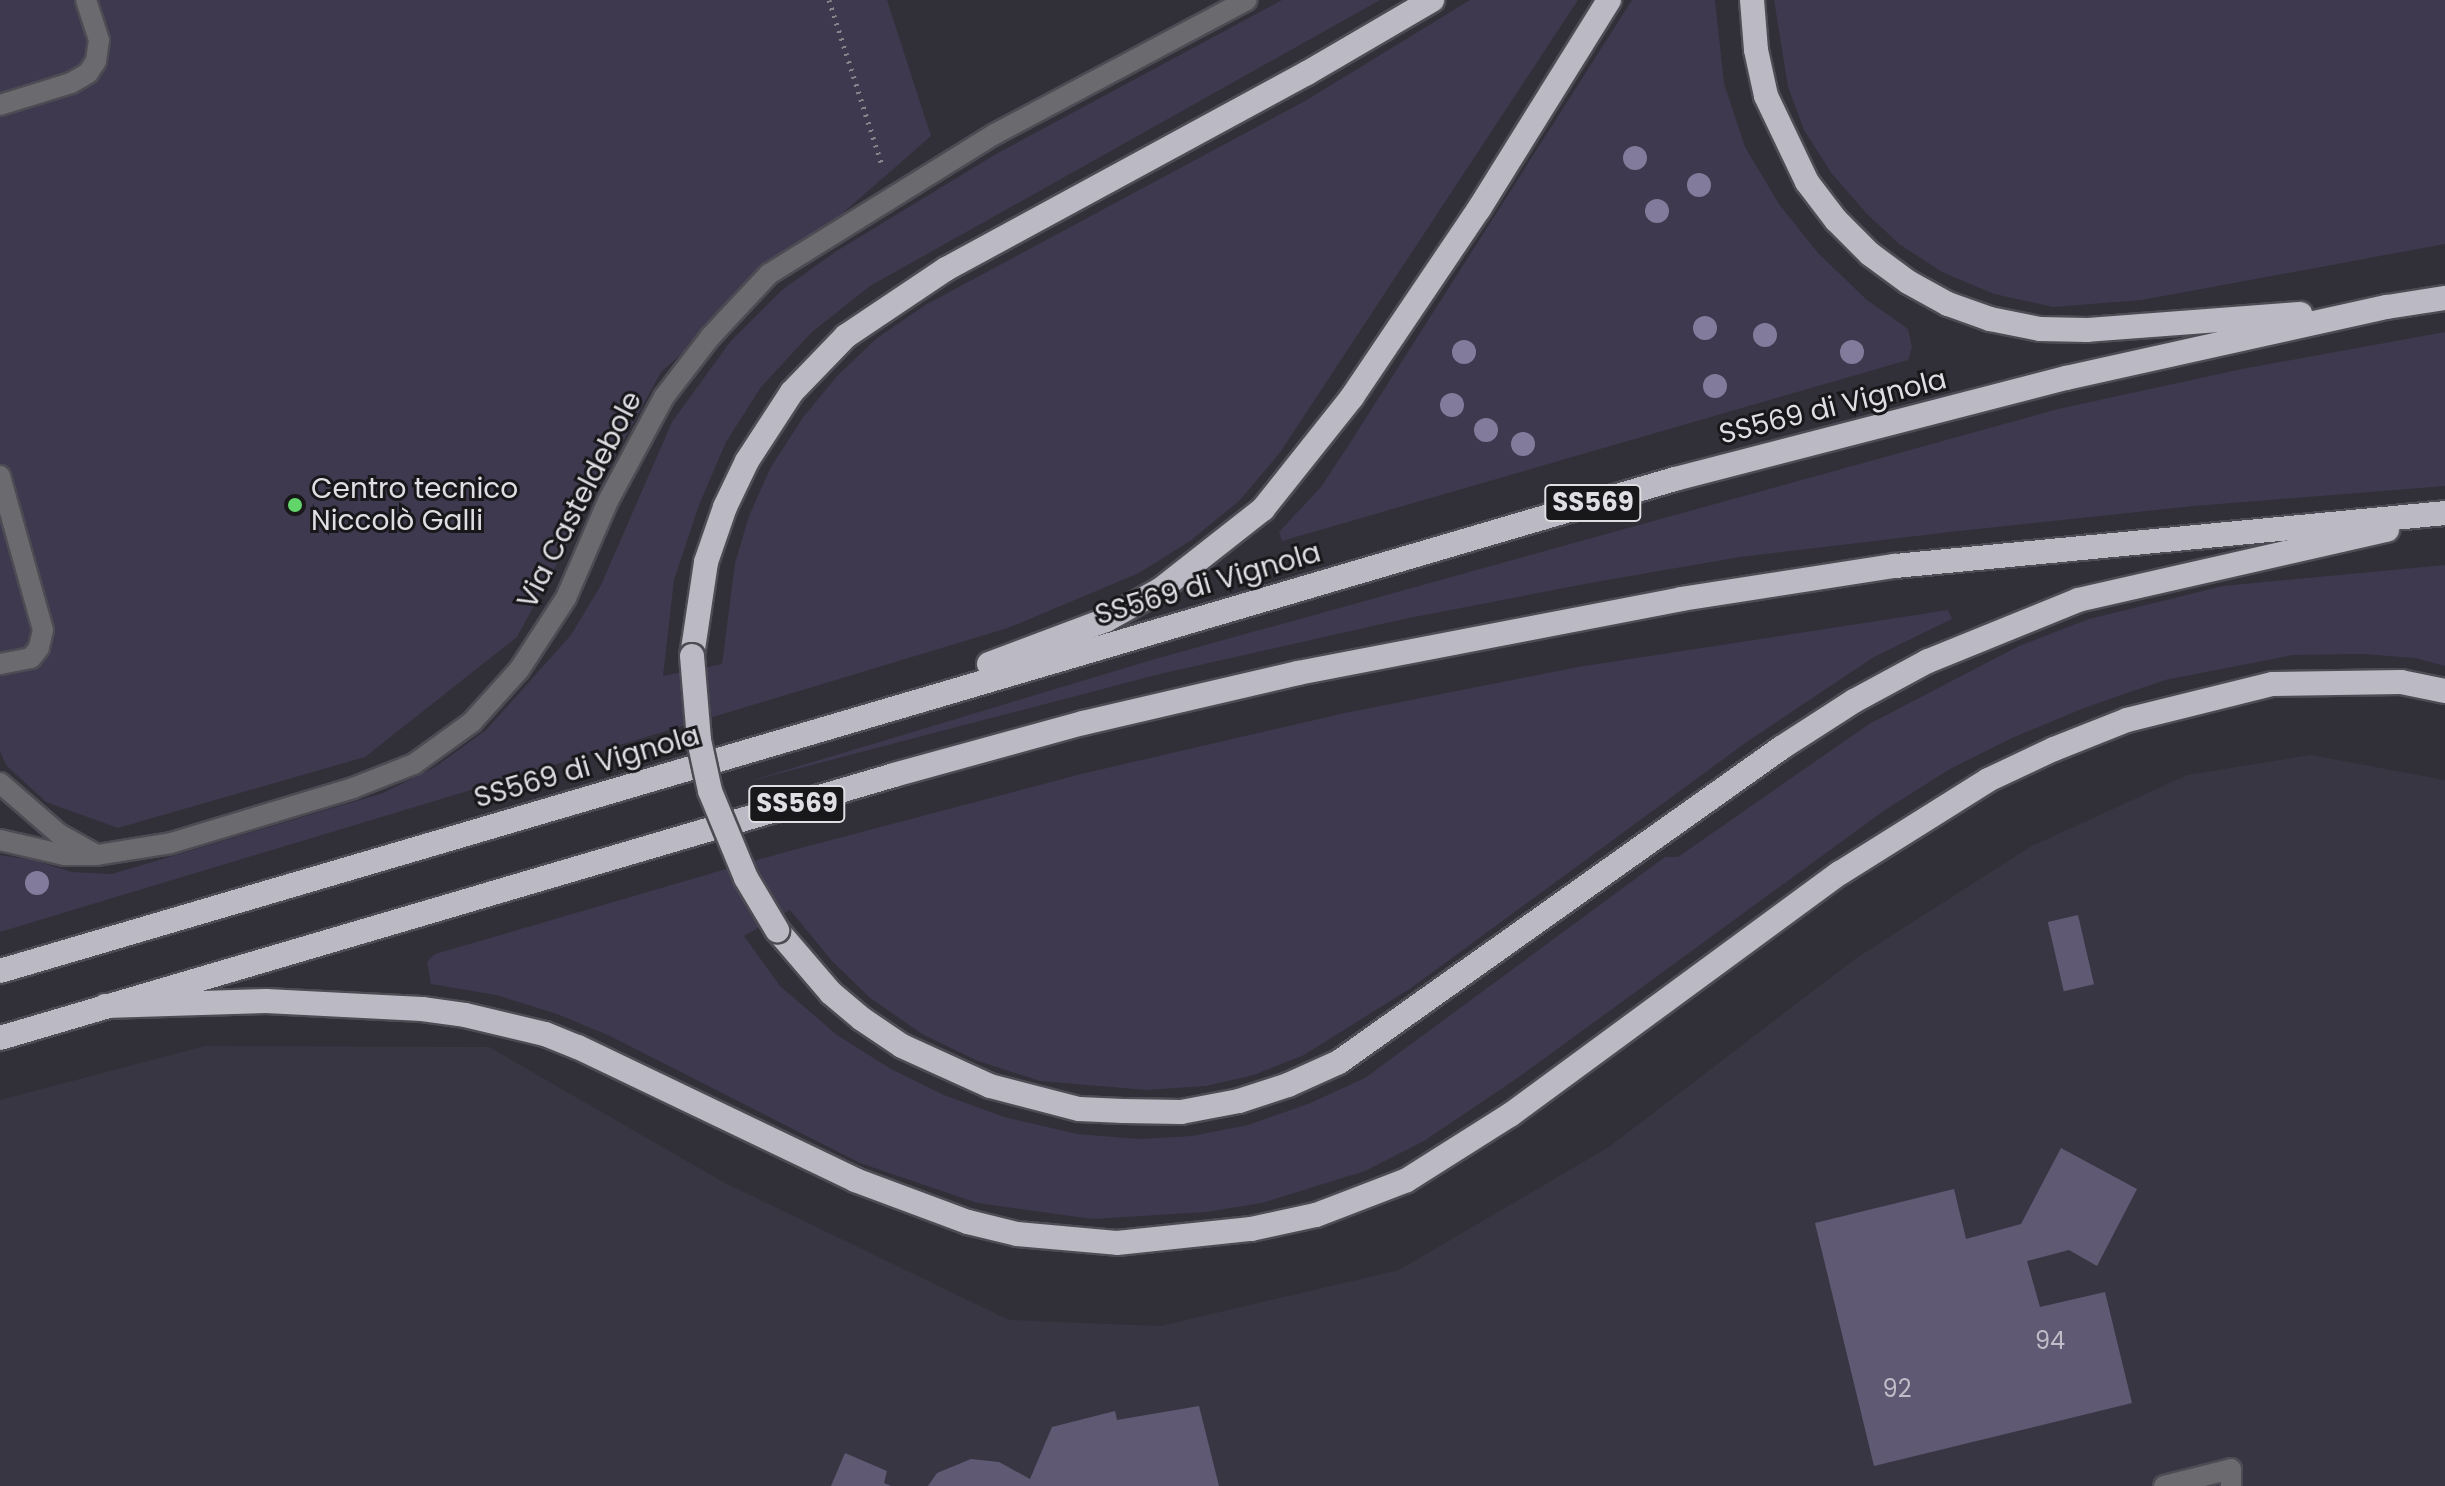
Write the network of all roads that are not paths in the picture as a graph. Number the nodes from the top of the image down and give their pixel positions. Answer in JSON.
{"nodes":[{"id":1,"x":86,"y":0,"type":"edge"},
{"id":2,"x":1247,"y":0,"type":"edge"},
{"id":3,"x":1432,"y":0,"type":"edge"},
{"id":4,"x":1609,"y":0,"type":"edge"},
{"id":5,"x":1752,"y":0,"type":"edge"},
{"id":6,"x":0,"y":105,"type":"edge"},
{"id":7,"x":2445,"y":298,"type":"edge"},
{"id":8,"x":2387,"y":307,"type":"junction"},
{"id":9,"x":0,"y":476,"type":"edge"},
{"id":10,"x":2445,"y":514,"type":"edge"},
{"id":11,"x":0,"y":664,"type":"edge"},
{"id":12,"x":2445,"y":691,"type":"edge"},
{"id":13,"x":808,"y":732,"type":"junction"},
{"id":14,"x":0,"y":783,"type":"edge"},
{"id":15,"x":0,"y":840,"type":"edge"},
{"id":16,"x":97,"y":855,"type":"junction"},
{"id":17,"x":0,"y":971,"type":"edge"},
{"id":18,"x":105,"y":1006,"type":"junction"},
{"id":19,"x":0,"y":1038,"type":"edge"},
{"id":20,"x":2164,"y":1486,"type":"edge"},
{"id":21,"x":2231,"y":1486,"type":"edge"}],
"edges":[{"from":1,"to":6,"type":"street"},
{"from":2,"to":16,"type":"street","name":"Via Casteldebole"},
{"from":3,"to":10,"type":"highway","bridge":true},
{"from":4,"to":13,"type":"highway"},
{"from":5,"to":8,"type":"highway"},
{"from":7,"to":8,"type":"highway","name":"SS569 di Vignola","number":"SS569"},
{"from":8,"to":13,"type":"highway","name":"SS569 di Vignola","number":"SS569"},
{"from":9,"to":11,"type":"street"},
{"from":10,"to":18,"type":"highway","number":"SS569"},
{"from":12,"to":18,"type":"highway"},
{"from":13,"to":17,"type":"highway","name":"SS569 di Vignola","number":"SS569"},
{"from":14,"to":16,"type":"street"},
{"from":15,"to":16,"type":"street","name":"Via Casteldebole"},
{"from":18,"to":19,"type":"highway","number":"SS569"},
{"from":20,"to":21,"type":"street"}]}
